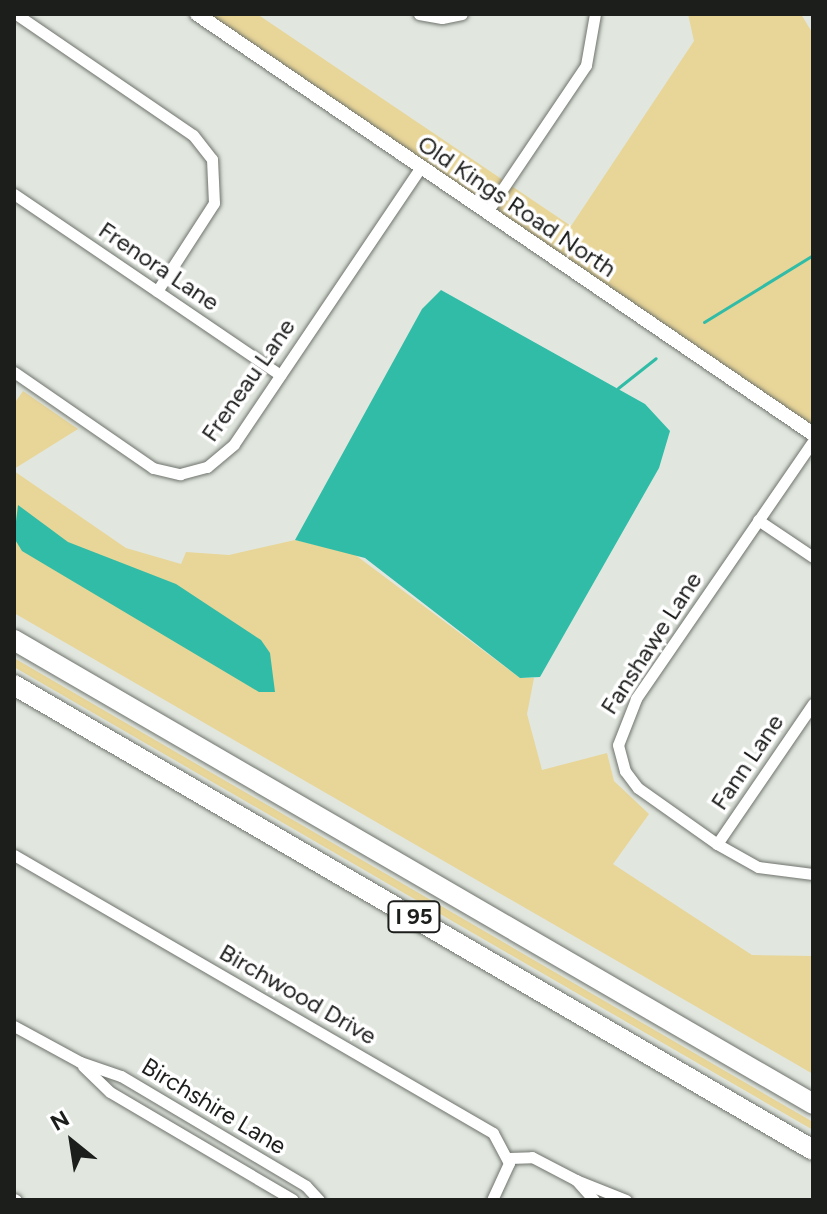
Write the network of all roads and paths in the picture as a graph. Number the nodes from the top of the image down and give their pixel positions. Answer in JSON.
{"nodes":[{"id":1,"x":16,"y":14,"type":"edge"},
{"id":2,"x":197,"y":14,"type":"edge"},
{"id":3,"x":419,"y":14,"type":"edge"},
{"id":4,"x":462,"y":14,"type":"edge"},
{"id":5,"x":595,"y":14,"type":"edge"},
{"id":6,"x":421,"y":167,"type":"junction"},
{"id":7,"x":14,"y":194,"type":"edge"},
{"id":8,"x":487,"y":212,"type":"junction"},
{"id":9,"x":157,"y":291,"type":"junction"},
{"id":10,"x":14,"y":372,"type":"edge"},
{"id":11,"x":280,"y":375,"type":"junction"},
{"id":12,"x":813,"y":434,"type":"edge"},
{"id":13,"x":813,"y":441,"type":"edge"},
{"id":14,"x":758,"y":520,"type":"junction"},
{"id":15,"x":813,"y":557,"type":"edge"},
{"id":16,"x":14,"y":640,"type":"edge"},
{"id":17,"x":14,"y":685,"type":"edge"},
{"id":18,"x":813,"y":704,"type":"edge"},
{"id":19,"x":717,"y":844,"type":"junction"},
{"id":20,"x":14,"y":855,"type":"edge"},
{"id":21,"x":813,"y":874,"type":"edge"},
{"id":22,"x":14,"y":1026,"type":"edge"},
{"id":23,"x":80,"y":1062,"type":"junction"},
{"id":24,"x":813,"y":1104,"type":"edge"},
{"id":25,"x":813,"y":1150,"type":"edge"},
{"id":26,"x":509,"y":1158,"type":"junction"},
{"id":27,"x":576,"y":1180,"type":"junction"},
{"id":28,"x":293,"y":1200,"type":"edge"},
{"id":29,"x":319,"y":1200,"type":"edge"},
{"id":30,"x":492,"y":1200,"type":"edge"},
{"id":31,"x":594,"y":1200,"type":"edge"},
{"id":32,"x":626,"y":1200,"type":"edge"}],
"edges":[{"from":1,"to":9,"type":"street"},
{"from":2,"to":6,"type":"street","name":"Old Kings Road North"},
{"from":3,"to":4,"type":"street"},
{"from":5,"to":8,"type":"street"},
{"from":6,"to":8,"type":"street","name":"Old Kings Road North"},
{"from":6,"to":11,"type":"street","name":"Freneau Lane"},
{"from":7,"to":9,"type":"street","name":"Frenora Lane"},
{"from":8,"to":12,"type":"street","name":"Old Kings Road North"},
{"from":9,"to":11,"type":"street","name":"Frenora Lane"},
{"from":10,"to":11,"type":"street","name":"Freneau Lane"},
{"from":13,"to":14,"type":"street","name":"Fanshawe Lane"},
{"from":14,"to":15,"type":"street"},
{"from":14,"to":19,"type":"street","name":"Fanshawe Lane"},
{"from":16,"to":24,"type":"highway","number":"I 95"},
{"from":17,"to":25,"type":"highway","number":"I 95"},
{"from":18,"to":19,"type":"street","name":"Fann Lane"},
{"from":19,"to":21,"type":"street","name":"Fanshawe Lane"},
{"from":20,"to":26,"type":"street","name":"Birchwood Drive"},
{"from":22,"to":23,"type":"street","name":"Birchshire Lane"},
{"from":23,"to":28,"type":"street","name":"Birchshire Lane"},
{"from":23,"to":29,"type":"street","name":"Birchshire Lane"},
{"from":26,"to":27,"type":"street"},
{"from":26,"to":30,"type":"street"},
{"from":27,"to":31,"type":"street"},
{"from":27,"to":32,"type":"street"}]}
